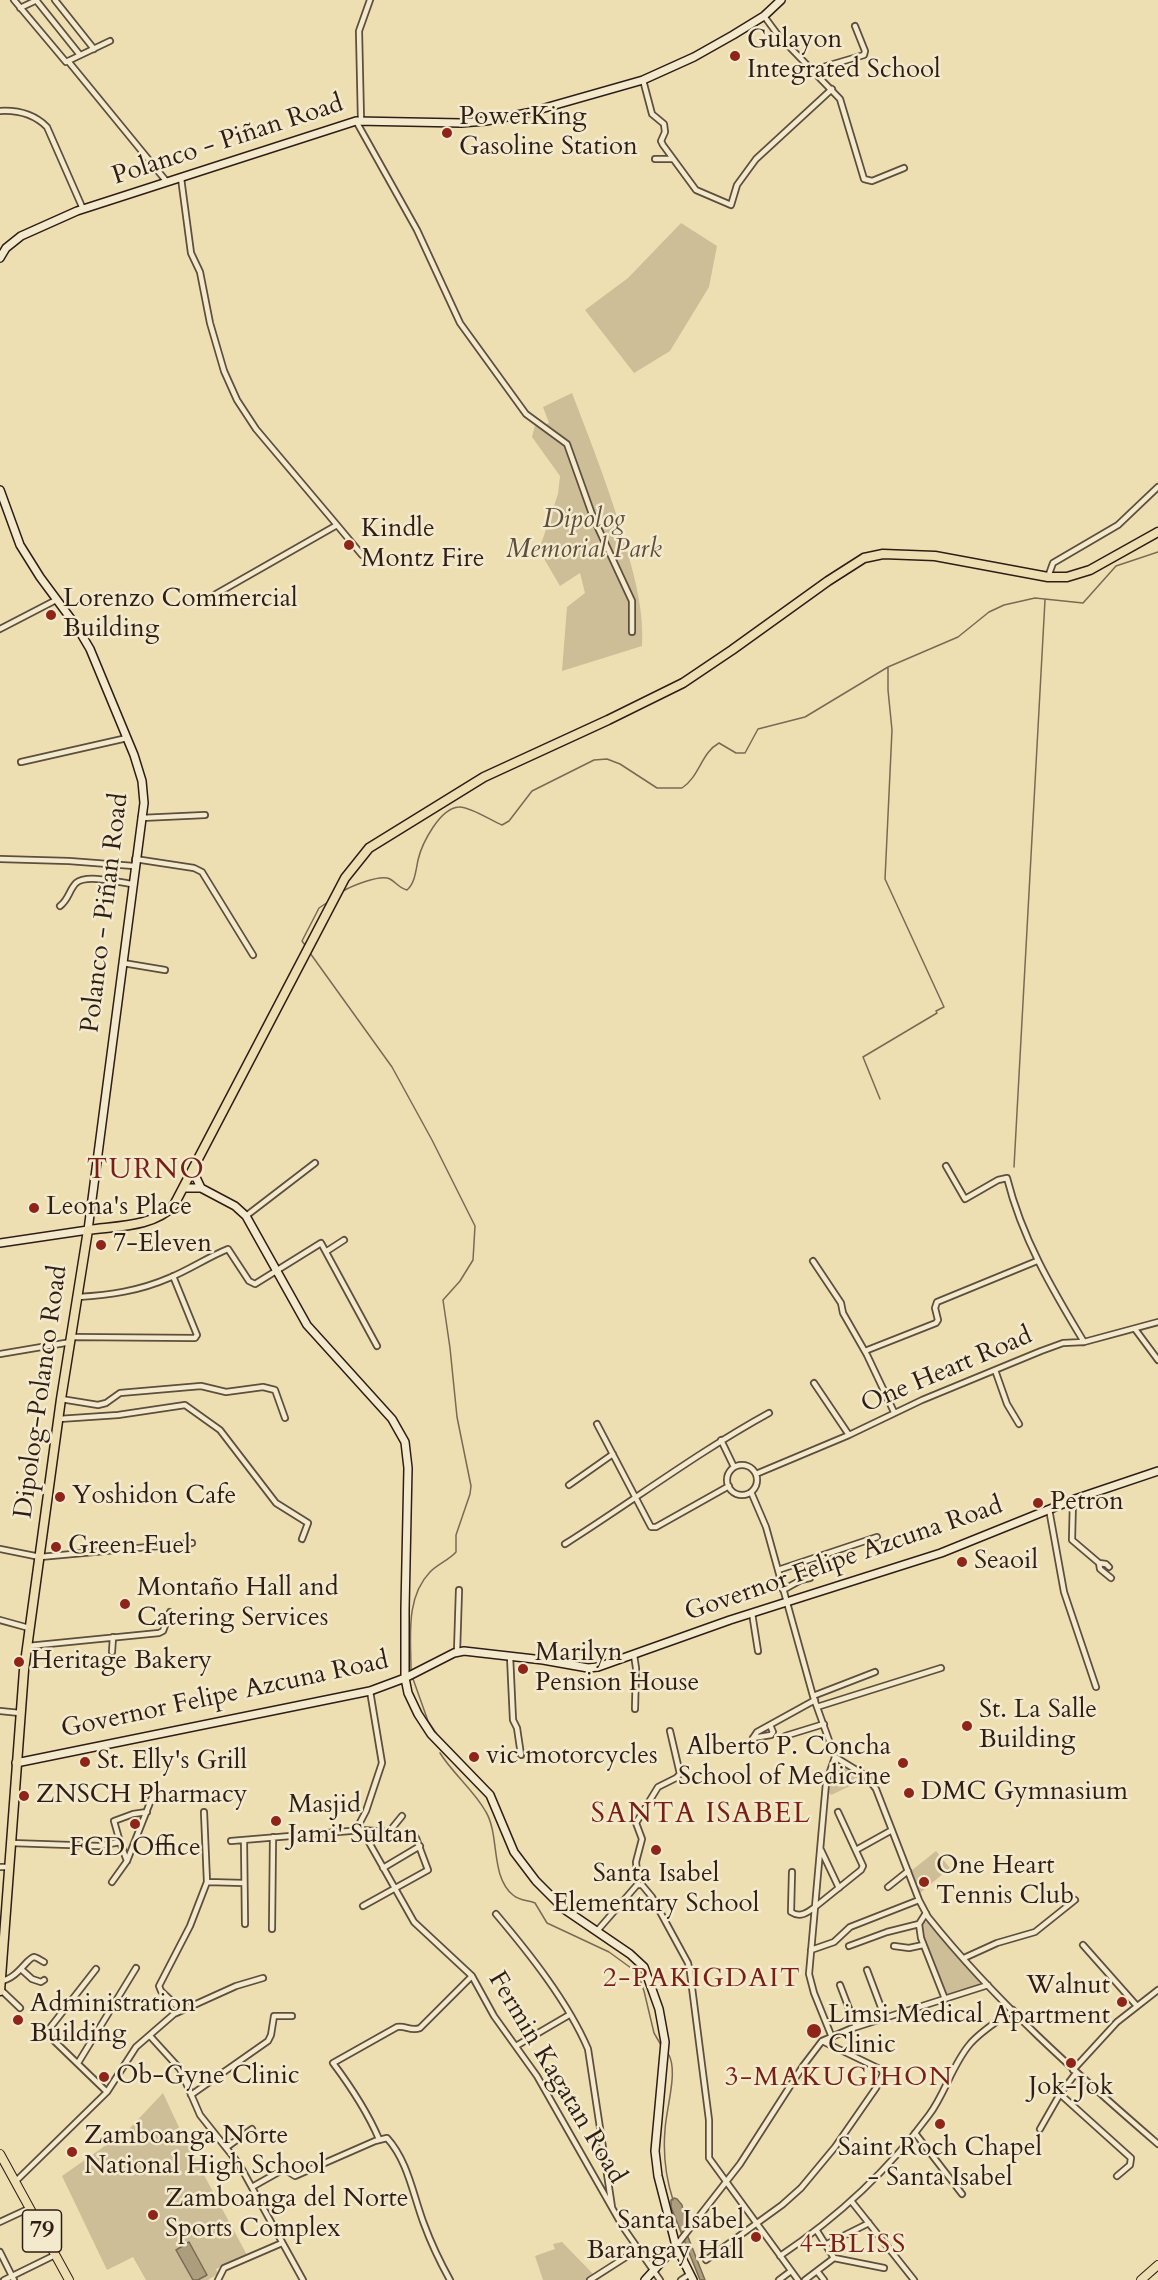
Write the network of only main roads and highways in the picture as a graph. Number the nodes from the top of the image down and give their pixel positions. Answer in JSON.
{"nodes":[{"id":1,"x":781,"y":0,"type":"edge"},
{"id":2,"x":0,"y":258,"type":"edge"},
{"id":3,"x":0,"y":490,"type":"edge"},
{"id":4,"x":1158,"y":532,"type":"edge"},
{"id":5,"x":193,"y":1171,"type":"junction"},
{"id":6,"x":184,"y":1188,"type":"junction"},
{"id":7,"x":201,"y":1188,"type":"junction"},
{"id":8,"x":88,"y":1230,"type":"junction"},
{"id":9,"x":0,"y":1243,"type":"edge"},
{"id":10,"x":1158,"y":1471,"type":"edge"},
{"id":11,"x":410,"y":1675,"type":"junction"},
{"id":12,"x":16,"y":1763,"type":"junction"},
{"id":13,"x":4,"y":1867,"type":"edge"},
{"id":14,"x":3,"y":1902,"type":"edge"},
{"id":15,"x":1,"y":1981,"type":"edge"},
{"id":16,"x":0,"y":1990,"type":"edge"},
{"id":17,"x":0,"y":2154,"type":"edge"},
{"id":18,"x":676,"y":2246,"type":"junction"},
{"id":19,"x":1158,"y":2265,"type":"edge"},
{"id":20,"x":691,"y":2277,"type":"edge"},
{"id":21,"x":69,"y":2280,"type":"edge"},
{"id":22,"x":645,"y":2280,"type":"edge"},
{"id":23,"x":1141,"y":2280,"type":"edge"}],
"edges":[{"from":1,"to":2,"type":"main road","name":"Polanco - Piñan Road"},
{"from":3,"to":8,"type":"main road","name":"Polanco - Piñan Road"},
{"from":4,"to":5,"type":"highway"},
{"from":5,"to":6,"type":"highway"},
{"from":5,"to":7,"type":"main road"},
{"from":6,"to":7,"type":"main road"},
{"from":6,"to":8,"type":"highway"},
{"from":7,"to":11,"type":"main road"},
{"from":8,"to":9,"type":"main road"},
{"from":8,"to":12,"type":"highway","name":"Dipolog-Polanco Road"},
{"from":10,"to":11,"type":"main road","name":"Governor Felipe Azcuna Road"},
{"from":11,"to":12,"type":"main road","name":"Governor Felipe Azcuna Road"},
{"from":11,"to":18,"type":"main road"},
{"from":12,"to":13,"type":"highway","name":"Dipolog-Polanco Road"},
{"from":13,"to":14,"type":"highway","name":"Dipolog-Polanco Road"},
{"from":14,"to":15,"type":"highway","name":"Dipolog-Polanco Road"},
{"from":15,"to":16,"type":"highway","name":"Dipolog-Polanco Road"},
{"from":17,"to":21,"type":"main road","number":"79"},
{"from":18,"to":20,"type":"main road"},
{"from":18,"to":22,"type":"main road"},
{"from":19,"to":23,"type":"main road"}]}
